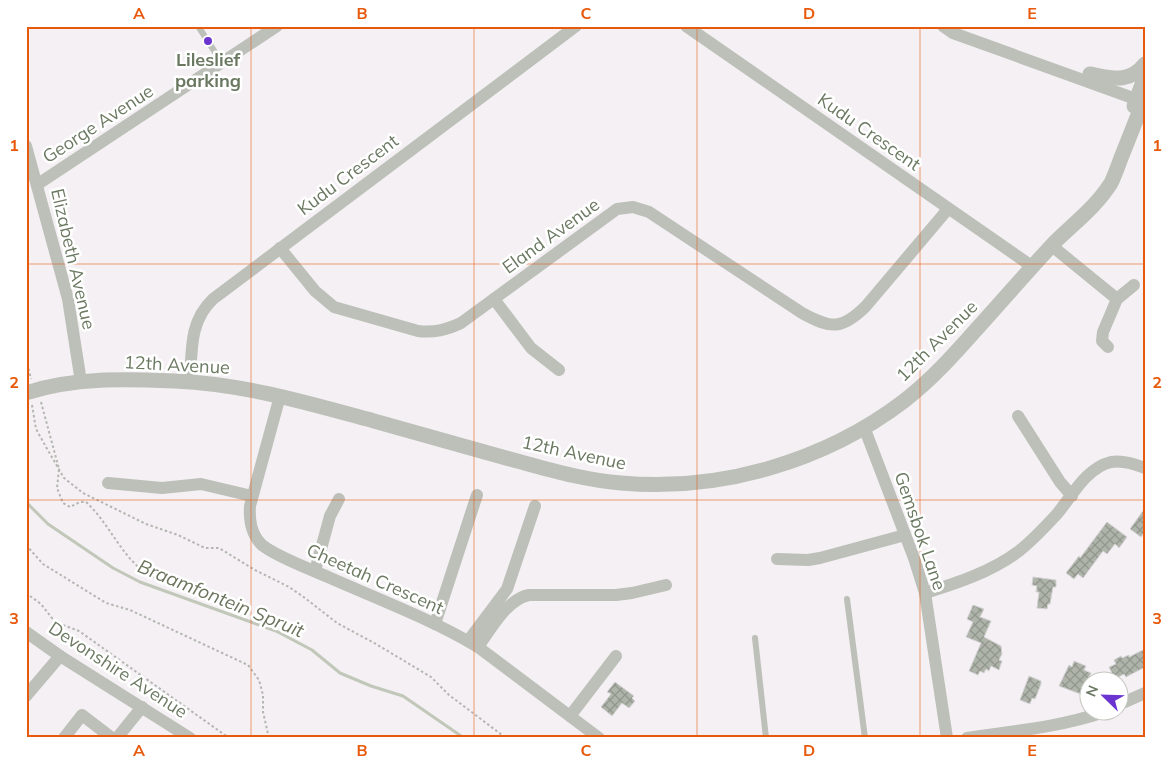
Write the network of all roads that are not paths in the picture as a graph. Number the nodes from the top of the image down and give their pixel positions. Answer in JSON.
{"nodes":[{"id":1,"x":198,"y":26,"type":"edge"},
{"id":2,"x":277,"y":26,"type":"edge"},
{"id":3,"x":576,"y":26,"type":"edge"},
{"id":4,"x":686,"y":26,"type":"edge"},
{"id":5,"x":222,"y":62,"type":"junction"},
{"id":6,"x":1145,"y":64,"type":"edge"},
{"id":7,"x":1090,"y":74,"type":"junction"},
{"id":8,"x":1145,"y":76,"type":"edge"},
{"id":9,"x":1142,"y":97,"type":"edge"},
{"id":10,"x":26,"y":146,"type":"edge"},
{"id":11,"x":38,"y":184,"type":"junction"},
{"id":12,"x":948,"y":209,"type":"junction"},
{"id":13,"x":1052,"y":246,"type":"junction"},
{"id":14,"x":280,"y":248,"type":"junction"},
{"id":15,"x":1033,"y":267,"type":"junction"},
{"id":16,"x":1134,"y":285,"type":"dead end"},
{"id":17,"x":494,"y":299,"type":"junction"},
{"id":18,"x":1117,"y":299,"type":"junction"},
{"id":19,"x":1108,"y":347,"type":"dead end"},
{"id":20,"x":559,"y":370,"type":"dead end"},
{"id":21,"x":81,"y":382,"type":"junction"},
{"id":22,"x":190,"y":382,"type":"junction"},
{"id":23,"x":31,"y":394,"type":"edge"},
{"id":24,"x":280,"y":396,"type":"junction"},
{"id":25,"x":1018,"y":416,"type":"dead end"},
{"id":26,"x":864,"y":427,"type":"junction"},
{"id":27,"x":1145,"y":468,"type":"edge"},
{"id":28,"x":108,"y":482,"type":"dead end"},
{"id":29,"x":477,"y":495,"type":"dead end"},
{"id":30,"x":252,"y":496,"type":"junction"},
{"id":31,"x":1072,"y":496,"type":"junction"},
{"id":32,"x":339,"y":499,"type":"dead end"},
{"id":33,"x":535,"y":506,"type":"dead end"},
{"id":34,"x":905,"y":535,"type":"junction"},
{"id":35,"x":777,"y":559,"type":"dead end"},
{"id":36,"x":315,"y":572,"type":"junction"},
{"id":37,"x":666,"y":585,"type":"dead end"},
{"id":38,"x":925,"y":593,"type":"junction"},
{"id":39,"x":847,"y":599,"type":"dead end"},
{"id":40,"x":435,"y":624,"type":"junction"},
{"id":41,"x":26,"y":632,"type":"edge"},
{"id":42,"x":755,"y":638,"type":"dead end"},
{"id":43,"x":473,"y":644,"type":"junction"},
{"id":44,"x":60,"y":656,"type":"junction"},
{"id":45,"x":616,"y":656,"type":"dead end"},
{"id":46,"x":1145,"y":693,"type":"edge"},
{"id":47,"x":26,"y":696,"type":"edge"},
{"id":48,"x":1128,"y":701,"type":"edge"},
{"id":49,"x":142,"y":707,"type":"junction"},
{"id":50,"x":570,"y":716,"type":"junction"},
{"id":51,"x":1078,"y":721,"type":"edge"},
{"id":52,"x":64,"y":738,"type":"edge"},
{"id":53,"x":112,"y":738,"type":"edge"},
{"id":54,"x":117,"y":738,"type":"edge"},
{"id":55,"x":190,"y":738,"type":"edge"},
{"id":56,"x":599,"y":738,"type":"edge"},
{"id":57,"x":766,"y":738,"type":"edge"},
{"id":58,"x":865,"y":738,"type":"edge"},
{"id":59,"x":946,"y":738,"type":"edge"},
{"id":60,"x":967,"y":738,"type":"edge"}],
"edges":[{"from":1,"to":5,"type":"lane"},
{"from":2,"to":5,"type":"street","name":"George Avenue"},
{"from":3,"to":14,"type":"street","name":"Kudu Crescent"},
{"from":4,"to":12,"type":"street","name":"Kudu Crescent"},
{"from":5,"to":11,"type":"street","name":"George Avenue"},
{"from":6,"to":7,"type":"street"},
{"from":7,"to":9,"type":"street"},
{"from":7,"to":9,"type":"street"},
{"from":8,"to":9,"type":"street","name":"12th Avenue"},
{"from":9,"to":13,"type":"street","name":"12th Avenue"},
{"from":10,"to":11,"type":"street","name":"Elizabeth Avenue"},
{"from":11,"to":21,"type":"street","name":"Elizabeth Avenue"},
{"from":12,"to":15,"type":"street","name":"Kudu Crescent"},
{"from":12,"to":17,"type":"street","name":"Eland Avenue"},
{"from":13,"to":15,"type":"street","name":"12th Avenue"},
{"from":13,"to":18,"type":"street"},
{"from":14,"to":17,"type":"street","name":"Eland Avenue"},
{"from":14,"to":22,"type":"street","name":"Kudu Crescent"},
{"from":15,"to":26,"type":"street","name":"12th Avenue"},
{"from":16,"to":18,"type":"street"},
{"from":17,"to":20,"type":"street"},
{"from":18,"to":19,"type":"street"},
{"from":21,"to":22,"type":"street","name":"12th Avenue"},
{"from":21,"to":23,"type":"street","name":"12th Avenue"},
{"from":22,"to":24,"type":"street","name":"12th Avenue"},
{"from":24,"to":26,"type":"street","name":"12th Avenue"},
{"from":24,"to":30,"type":"street","name":"Cheetah Crescent"},
{"from":25,"to":31,"type":"street"},
{"from":26,"to":34,"type":"street","name":"Gemsbok Lane"},
{"from":27,"to":31,"type":"street"},
{"from":28,"to":30,"type":"street"},
{"from":29,"to":40,"type":"street"},
{"from":30,"to":36,"type":"street","name":"Cheetah Crescent"},
{"from":31,"to":38,"type":"street"},
{"from":32,"to":36,"type":"street"},
{"from":33,"to":43,"type":"street"},
{"from":34,"to":35,"type":"street"},
{"from":34,"to":38,"type":"street","name":"Gemsbok Lane"},
{"from":36,"to":40,"type":"street","name":"Cheetah Crescent"},
{"from":37,"to":43,"type":"street"},
{"from":38,"to":59,"type":"street","name":"Gemsbok Lane"},
{"from":39,"to":58,"type":"lane"},
{"from":40,"to":43,"type":"street","name":"Cheetah Crescent"},
{"from":41,"to":44,"type":"street","name":"Devonshire Avenue"},
{"from":42,"to":57,"type":"lane"},
{"from":43,"to":50,"type":"street","name":"Cheetah Crescent"},
{"from":44,"to":47,"type":"street"},
{"from":44,"to":49,"type":"street","name":"Devonshire Avenue"},
{"from":45,"to":50,"type":"street"},
{"from":46,"to":48,"type":"street"},
{"from":49,"to":54,"type":"street"},
{"from":49,"to":55,"type":"street","name":"Devonshire Avenue"},
{"from":50,"to":56,"type":"street","name":"Cheetah Crescent"},
{"from":51,"to":60,"type":"street"},
{"from":52,"to":53,"type":"street"}]}
